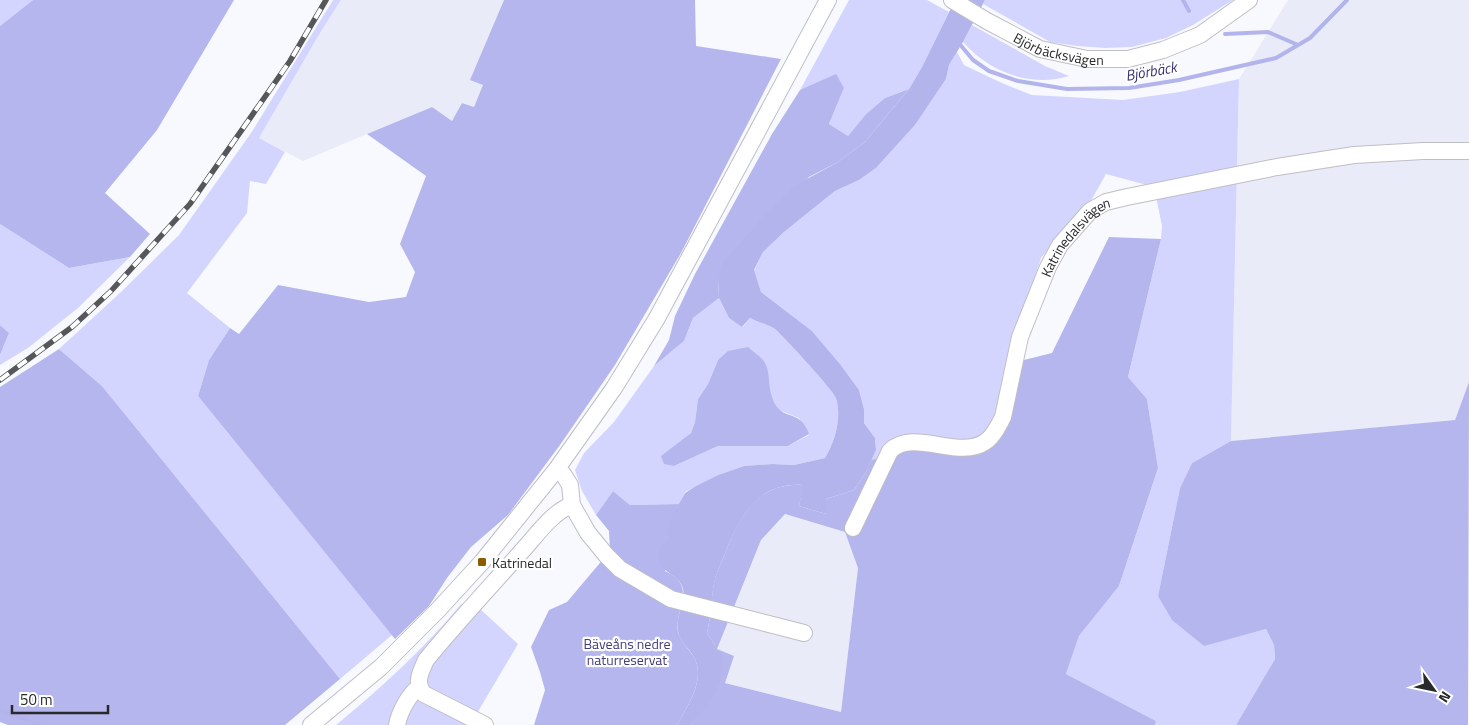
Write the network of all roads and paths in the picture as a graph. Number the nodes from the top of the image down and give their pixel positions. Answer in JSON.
{"nodes":[{"id":1,"x":828,"y":0,"type":"edge"},
{"id":2,"x":952,"y":0,"type":"edge"},
{"id":3,"x":1250,"y":0,"type":"edge"},
{"id":4,"x":1469,"y":151,"type":"edge"},
{"id":5,"x":556,"y":470,"type":"junction"},
{"id":6,"x":572,"y":505,"type":"junction"},
{"id":7,"x":853,"y":528,"type":"dead end"},
{"id":8,"x":804,"y":633,"type":"dead end"},
{"id":9,"x":419,"y":688,"type":"junction"},
{"id":10,"x":311,"y":725,"type":"edge"},
{"id":11,"x":397,"y":725,"type":"edge"},
{"id":12,"x":486,"y":725,"type":"edge"}],
"edges":[{"from":1,"to":5,"type":"street"},
{"from":2,"to":3,"type":"street","name":"Björbäcksvägen"},
{"from":4,"to":7,"type":"street","name":"Katrinedalsvägen"},
{"from":5,"to":6,"type":"street"},
{"from":5,"to":10,"type":"street"},
{"from":6,"to":8,"type":"street"},
{"from":6,"to":9,"type":"street"},
{"from":9,"to":11,"type":"street"},
{"from":9,"to":12,"type":"street"}]}
